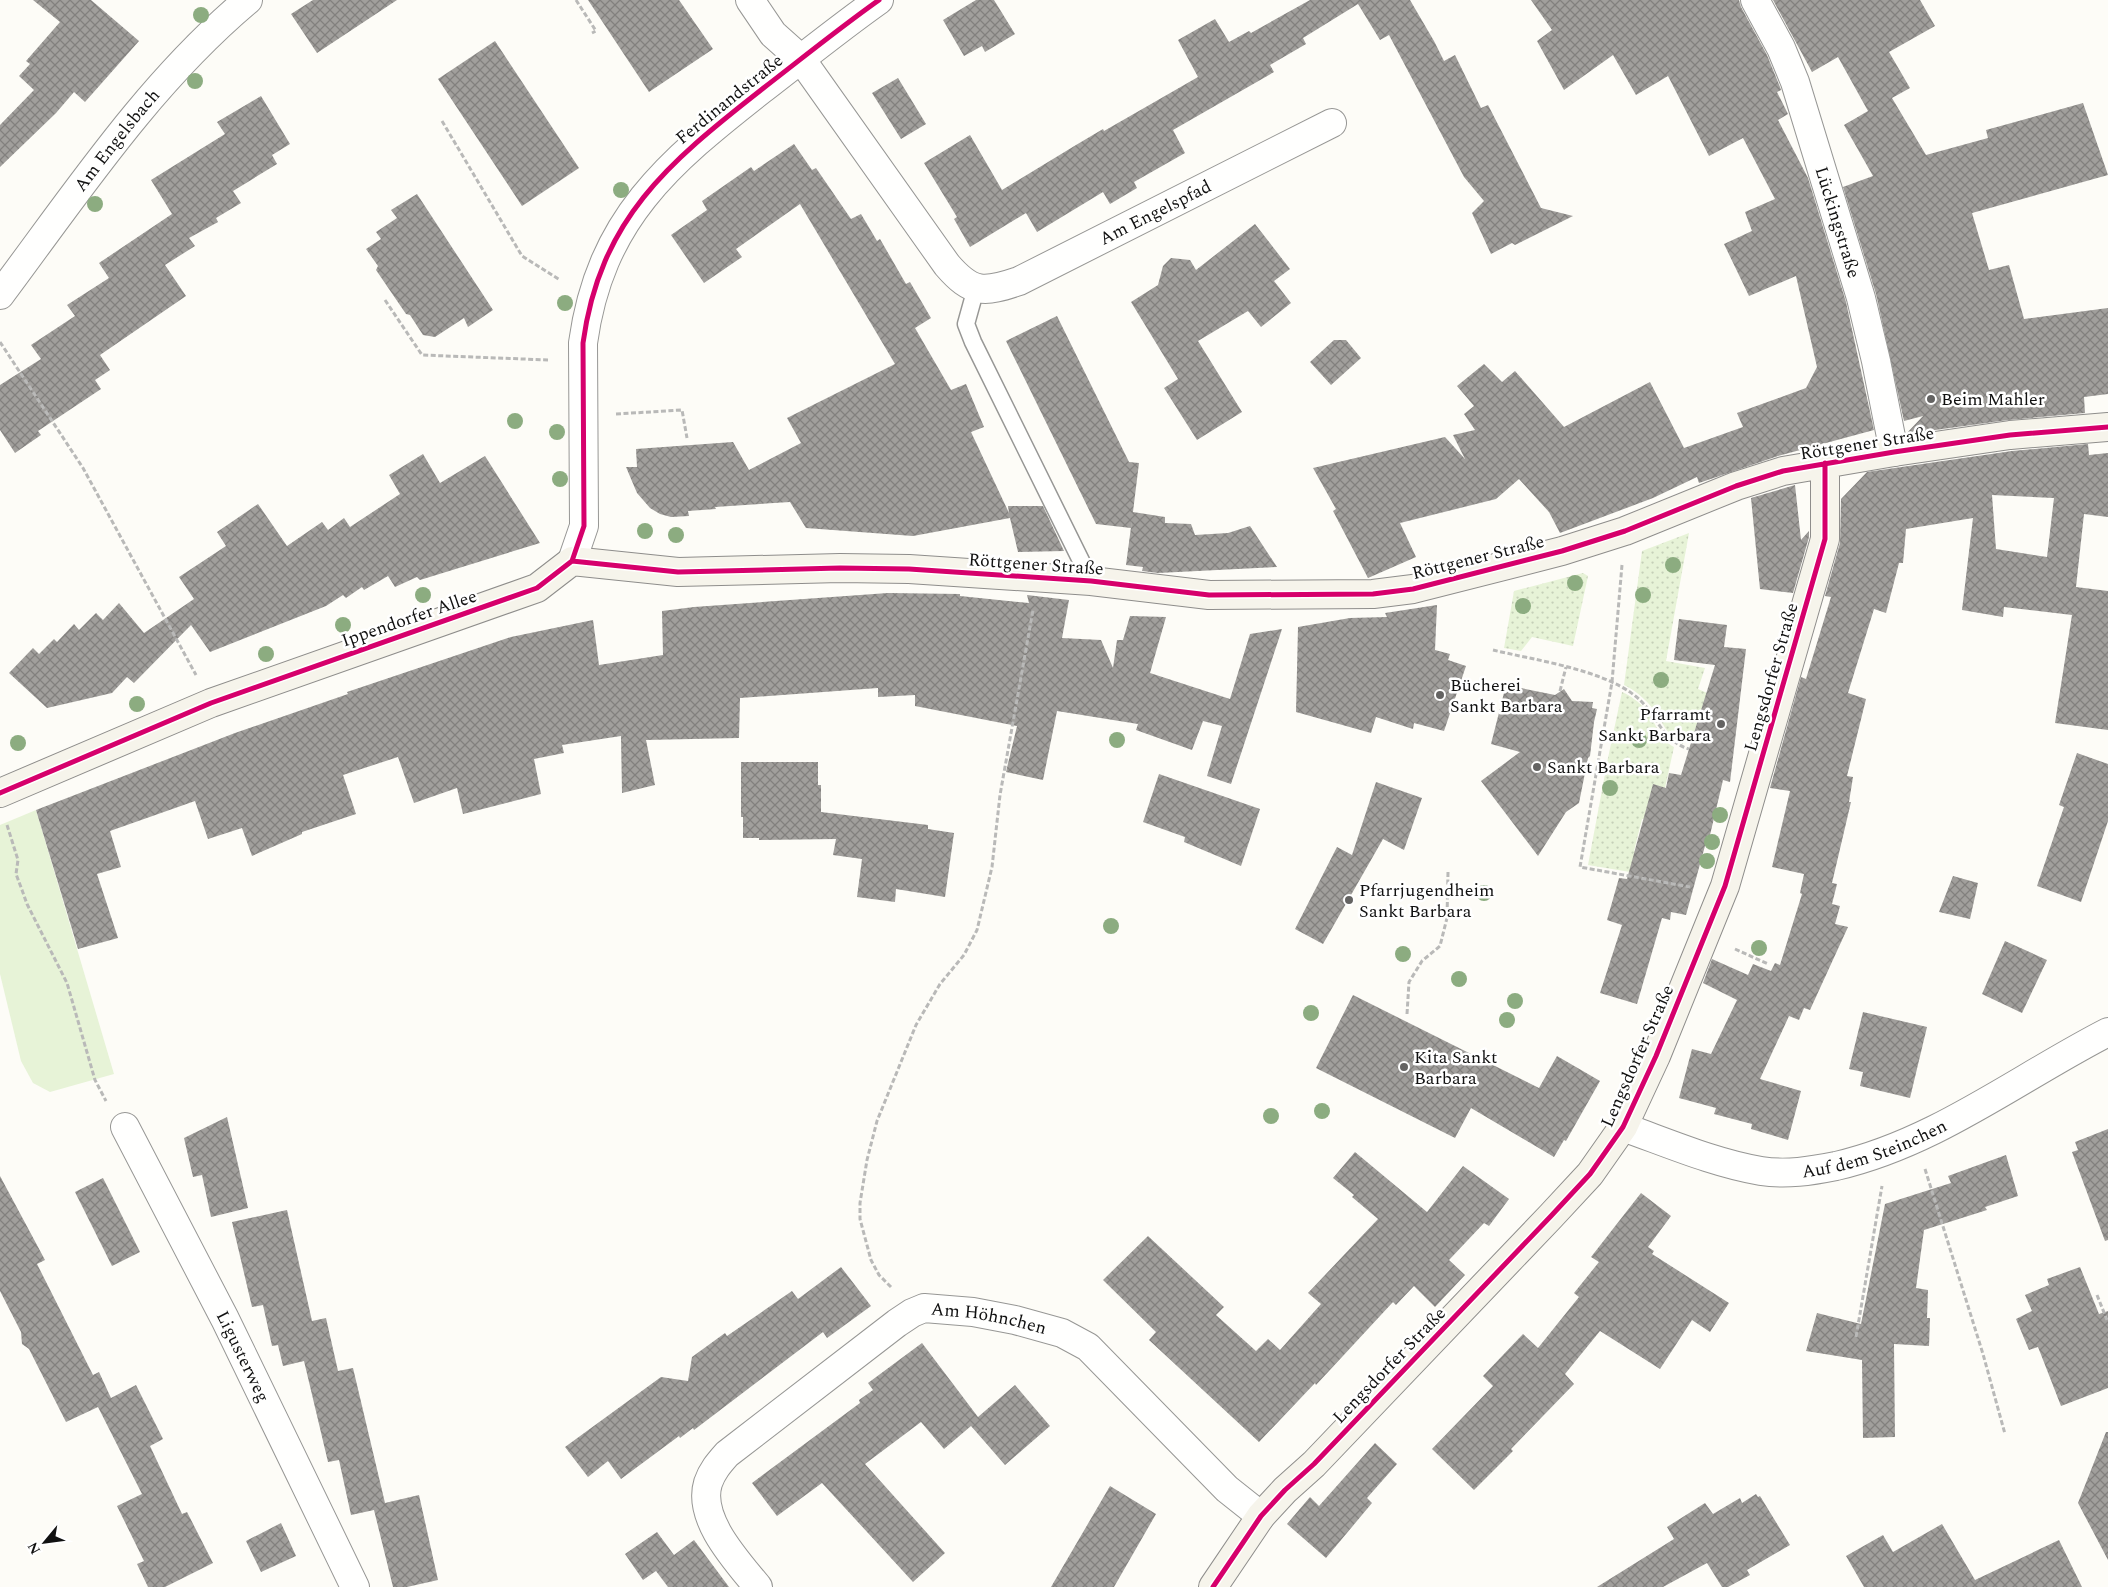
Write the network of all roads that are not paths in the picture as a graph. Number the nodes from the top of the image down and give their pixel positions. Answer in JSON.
{"nodes":[{"id":1,"x":248,"y":0,"type":"edge"},
{"id":2,"x":750,"y":0,"type":"edge"},
{"id":3,"x":879,"y":0,"type":"edge"},
{"id":4,"x":1755,"y":0,"type":"edge"},
{"id":5,"x":800,"y":59,"type":"junction"},
{"id":6,"x":1332,"y":123,"type":"dead end"},
{"id":7,"x":976,"y":288,"type":"junction"},
{"id":8,"x":0,"y":295,"type":"edge"},
{"id":9,"x":2108,"y":427,"type":"edge"},
{"id":10,"x":1894,"y":452,"type":"junction"},
{"id":11,"x":1824,"y":463,"type":"junction"},
{"id":12,"x":572,"y":561,"type":"junction"},
{"id":13,"x":1091,"y":581,"type":"junction"},
{"id":14,"x":0,"y":793,"type":"edge"},
{"id":15,"x":2108,"y":1032,"type":"edge"},
{"id":16,"x":125,"y":1127,"type":"dead end"},
{"id":17,"x":1623,"y":1128,"type":"junction"},
{"id":18,"x":1261,"y":1516,"type":"junction"},
{"id":19,"x":355,"y":1587,"type":"edge"},
{"id":20,"x":758,"y":1587,"type":"edge"},
{"id":21,"x":1213,"y":1587,"type":"edge"}],
"edges":[{"from":1,"to":8,"type":"street","name":"Am Engelsbach"},
{"from":2,"to":5,"type":"street"},
{"from":3,"to":5,"type":"street","name":"Ferdinandstraße"},
{"from":4,"to":10,"type":"street","name":"Lückingstraße"},
{"from":5,"to":7,"type":"street"},
{"from":5,"to":12,"type":"street","name":"Ferdinandstraße"},
{"from":6,"to":7,"type":"street","name":"Am Engelspfad"},
{"from":7,"to":13,"type":"lane"},
{"from":9,"to":10,"type":"street","name":"Röttgener Straße"},
{"from":10,"to":11,"type":"street","name":"Röttgener Straße"},
{"from":11,"to":13,"type":"street","name":"Röttgener Straße"},
{"from":11,"to":17,"type":"street","name":"Lengsdorfer Straße"},
{"from":12,"to":13,"type":"street","name":"Röttgener Straße"},
{"from":12,"to":14,"type":"street","name":"Ippendorfer Allee"},
{"from":15,"to":17,"type":"street","name":"Auf dem Steinchen"},
{"from":16,"to":19,"type":"street","name":"Ligusterweg"},
{"from":17,"to":18,"type":"street","name":"Lengsdorfer Straße"},
{"from":18,"to":20,"type":"street","name":"Am Höhnchen"},
{"from":18,"to":21,"type":"street","name":"Lengsdorfer Straße"}]}
